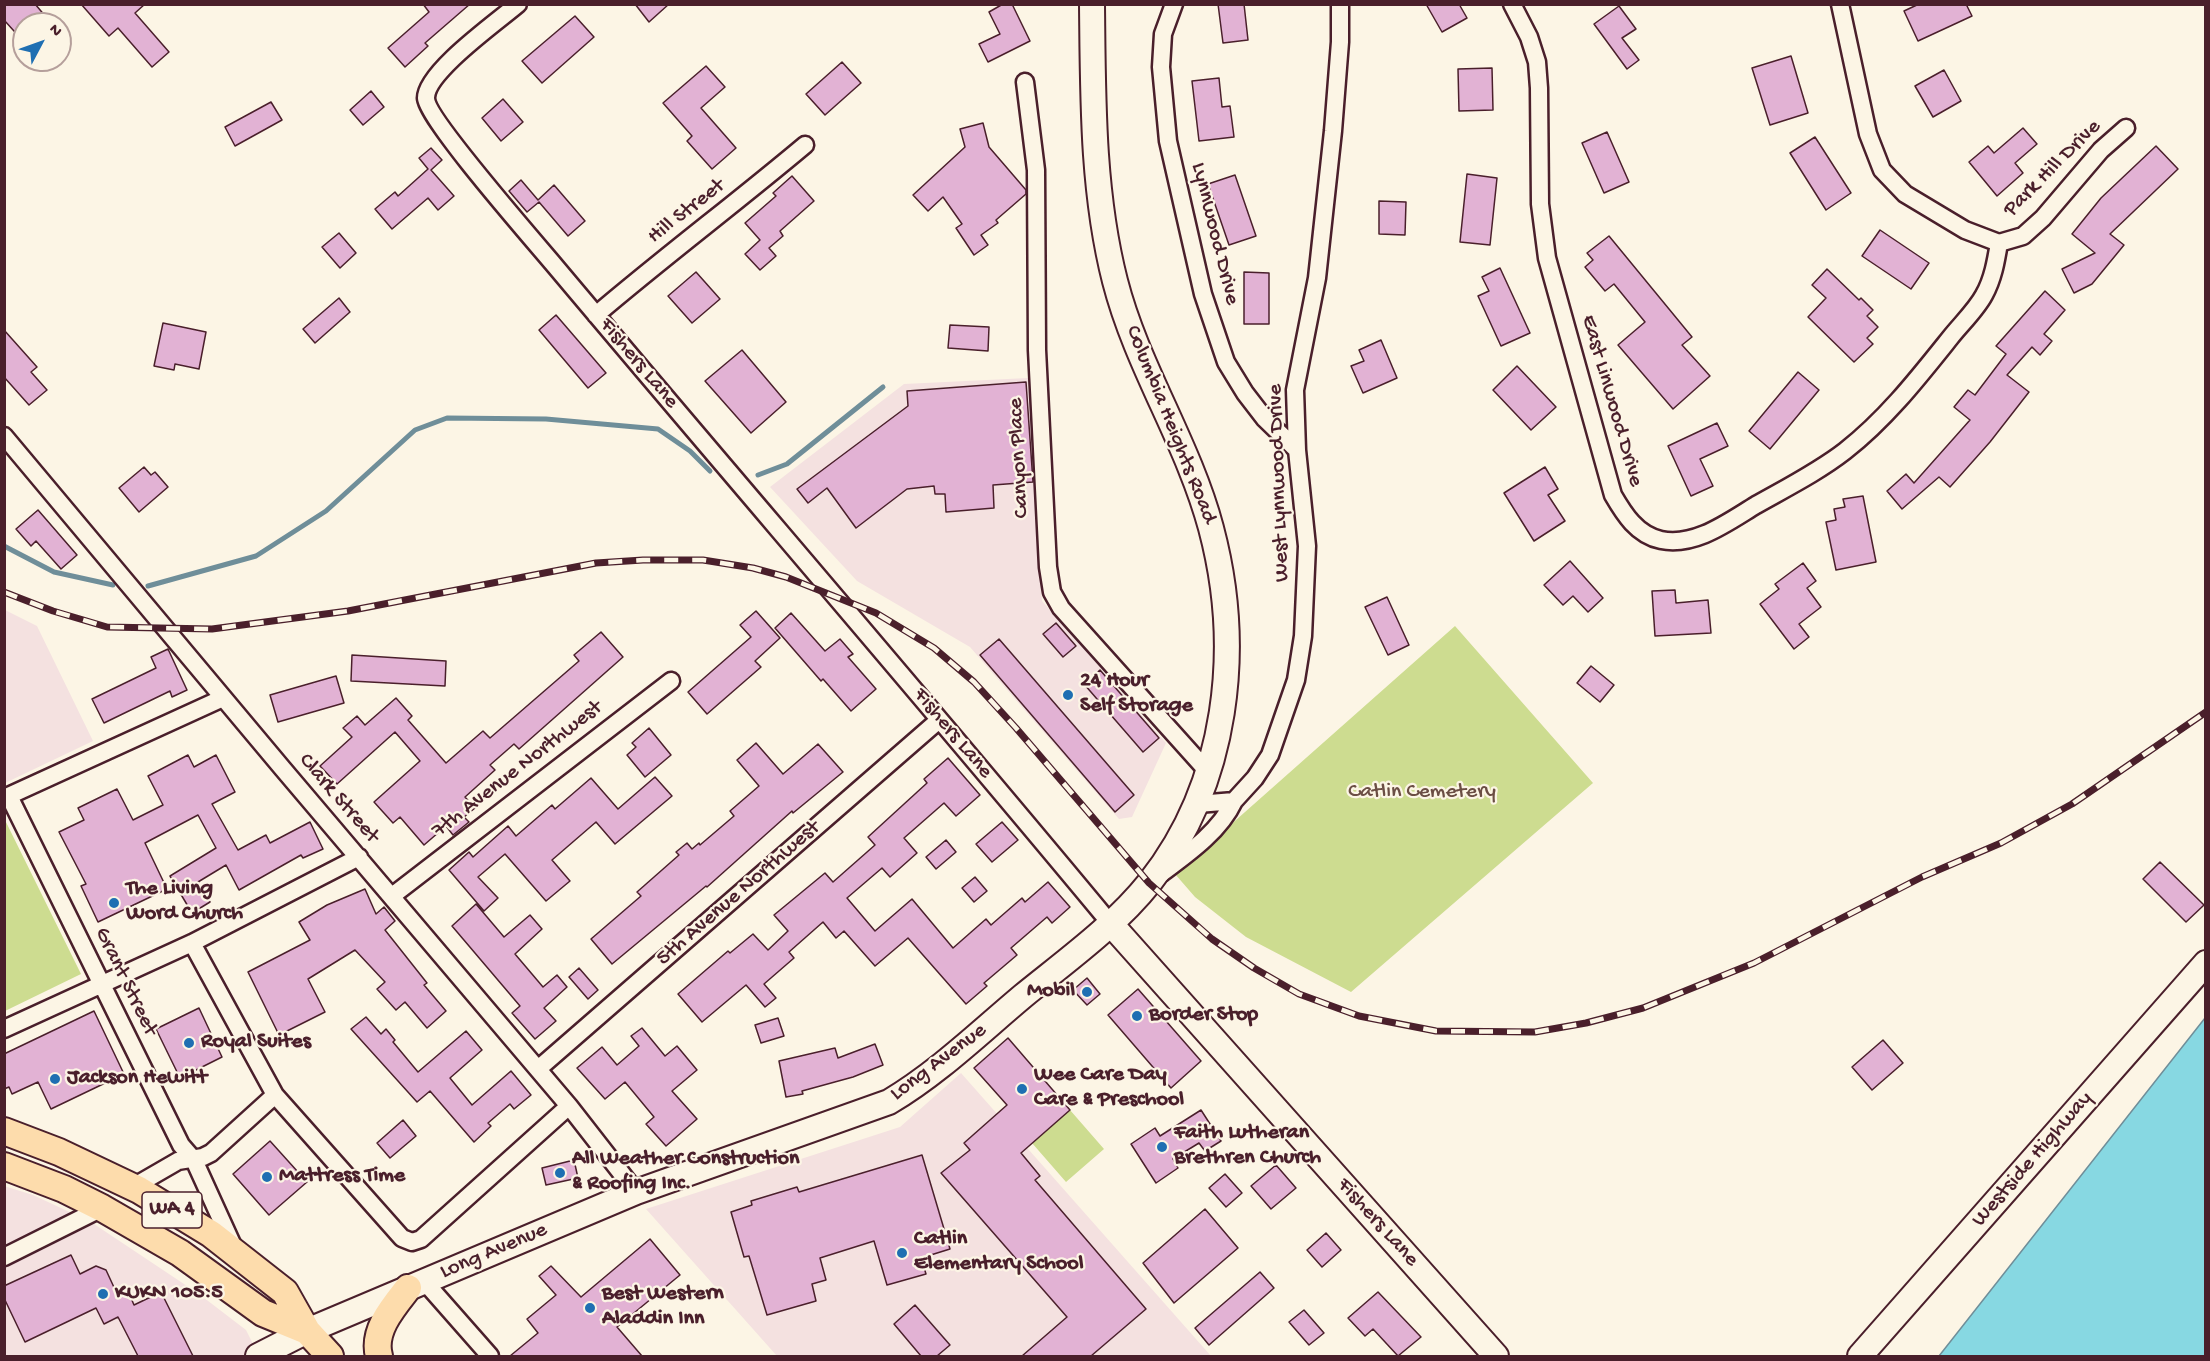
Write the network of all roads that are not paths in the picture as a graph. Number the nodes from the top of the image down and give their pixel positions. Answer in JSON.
{"nodes":[{"id":1,"x":518,"y":4,"type":"edge"},
{"id":2,"x":1092,"y":4,"type":"edge"},
{"id":3,"x":1174,"y":4,"type":"edge"},
{"id":4,"x":1340,"y":4,"type":"edge"},
{"id":5,"x":1512,"y":4,"type":"edge"},
{"id":6,"x":1840,"y":4,"type":"edge"},
{"id":7,"x":1025,"y":82,"type":"dead end"},
{"id":8,"x":2126,"y":128,"type":"dead end"},
{"id":9,"x":804,"y":145,"type":"dead end"},
{"id":10,"x":1999,"y":243,"type":"junction"},
{"id":11,"x":596,"y":315,"type":"junction"},
{"id":12,"x":4,"y":436,"type":"edge"},
{"id":13,"x":1297,"y":450,"type":"junction"},
{"id":14,"x":671,"y":681,"type":"dead end"},
{"id":15,"x":223,"y":698,"type":"junction"},
{"id":16,"x":939,"y":720,"type":"junction"},
{"id":17,"x":1209,"y":773,"type":"junction"},
{"id":18,"x":7,"y":797,"type":"edge"},
{"id":19,"x":1234,"y":801,"type":"junction"},
{"id":20,"x":1198,"y":804,"type":"junction"},
{"id":21,"x":359,"y":857,"type":"junction"},
{"id":22,"x":1149,"y":883,"type":"junction"},
{"id":23,"x":392,"y":896,"type":"junction"},
{"id":24,"x":1110,"y":923,"type":"junction"},
{"id":25,"x":192,"y":943,"type":"junction"},
{"id":26,"x":2205,"y":963,"type":"edge"},
{"id":27,"x":101,"y":984,"type":"junction"},
{"id":28,"x":4,"y":1029,"type":"edge"},
{"id":29,"x":538,"y":1069,"type":"junction"},
{"id":30,"x":275,"y":1095,"type":"junction"},
{"id":31,"x":569,"y":1106,"type":"junction"},
{"id":32,"x":4,"y":1131,"type":"edge"},
{"id":33,"x":194,"y":1160,"type":"junction"},
{"id":34,"x":4,"y":1166,"type":"edge"},
{"id":35,"x":133,"y":1187,"type":"junction"},
{"id":36,"x":636,"y":1192,"type":"junction"},
{"id":37,"x":102,"y":1208,"type":"junction"},
{"id":38,"x":235,"y":1251,"type":"junction"},
{"id":39,"x":4,"y":1257,"type":"edge"},
{"id":40,"x":416,"y":1285,"type":"junction"},
{"id":41,"x":307,"y":1331,"type":"junction"},
{"id":42,"x":270,"y":1354,"type":"edge"},
{"id":43,"x":330,"y":1356,"type":"edge"},
{"id":44,"x":379,"y":1356,"type":"edge"},
{"id":45,"x":490,"y":1356,"type":"edge"},
{"id":46,"x":1495,"y":1356,"type":"edge"},
{"id":47,"x":1860,"y":1356,"type":"edge"}],
"edges":[{"from":1,"to":11,"type":"street","name":"Fishers Lane"},
{"from":2,"to":17,"type":"street","name":"Columbia Heights Road"},
{"from":3,"to":13,"type":"street","name":"Lynnwood Drive"},
{"from":4,"to":13,"type":"street","name":"West Lynnwood Drive"},
{"from":5,"to":10,"type":"street","name":"East Linwood Drive"},
{"from":6,"to":10,"type":"street","name":"Park Hill Drive"},
{"from":7,"to":17,"type":"street","name":"Canyon Place"},
{"from":8,"to":10,"type":"street","name":"Park Hill Drive"},
{"from":9,"to":11,"type":"street","name":"Hill Street"},
{"from":11,"to":16,"type":"street","name":"Fishers Lane"},
{"from":12,"to":15,"type":"street","name":"Clark Street"},
{"from":13,"to":19,"type":"street","name":"West Lynnwood Drive"},
{"from":14,"to":23,"type":"street","name":"7th Avenue Northwest"},
{"from":15,"to":18,"type":"street"},
{"from":15,"to":21,"type":"street","name":"Clark Street"},
{"from":16,"to":24,"type":"street","name":"Fishers Lane"},
{"from":16,"to":29,"type":"street","name":"5th Avenue Northwest"},
{"from":17,"to":20,"type":"street","name":"Columbia Heights Road"},
{"from":18,"to":27,"type":"street","name":"Grant Street"},
{"from":19,"to":20,"type":"street"},
{"from":19,"to":22,"type":"street","name":"West Lynnwood Drive"},
{"from":20,"to":22,"type":"street","name":"Columbia Heights Road"},
{"from":21,"to":23,"type":"street","name":"Clark Street"},
{"from":21,"to":25,"type":"street"},
{"from":22,"to":24,"type":"street","name":"Columbia Heights Road"},
{"from":23,"to":29,"type":"street","name":"Clark Street"},
{"from":24,"to":36,"type":"street","name":"Long Avenue"},
{"from":24,"to":46,"type":"street","name":"Fishers Lane"},
{"from":25,"to":27,"type":"street"},
{"from":25,"to":30,"type":"street"},
{"from":26,"to":47,"type":"street","name":"Westside Highway"},
{"from":27,"to":28,"type":"street"},
{"from":27,"to":33,"type":"street","name":"Grant Street"},
{"from":29,"to":31,"type":"street","name":"Clark Street"},
{"from":30,"to":31,"type":"street"},
{"from":30,"to":33,"type":"street"},
{"from":31,"to":36,"type":"street","name":"Clark Street"},
{"from":32,"to":35,"type":"main road","number":"WA 4"},
{"from":33,"to":35,"type":"street"},
{"from":33,"to":38,"type":"street","name":"Grant Street"},
{"from":34,"to":37,"type":"main road","number":"WA 4"},
{"from":35,"to":38,"type":"main road","number":"WA 4"},
{"from":36,"to":40,"type":"street","name":"Long Avenue"},
{"from":37,"to":39,"type":"street"},
{"from":37,"to":41,"type":"main road","number":"WA 4"},
{"from":38,"to":41,"type":"main road","number":"WA 4"},
{"from":40,"to":41,"type":"street","name":"Long Avenue"},
{"from":40,"to":44,"type":"main road"},
{"from":40,"to":45,"type":"street"},
{"from":41,"to":42,"type":"street"},
{"from":41,"to":43,"type":"main road","number":"WA 4"}]}
